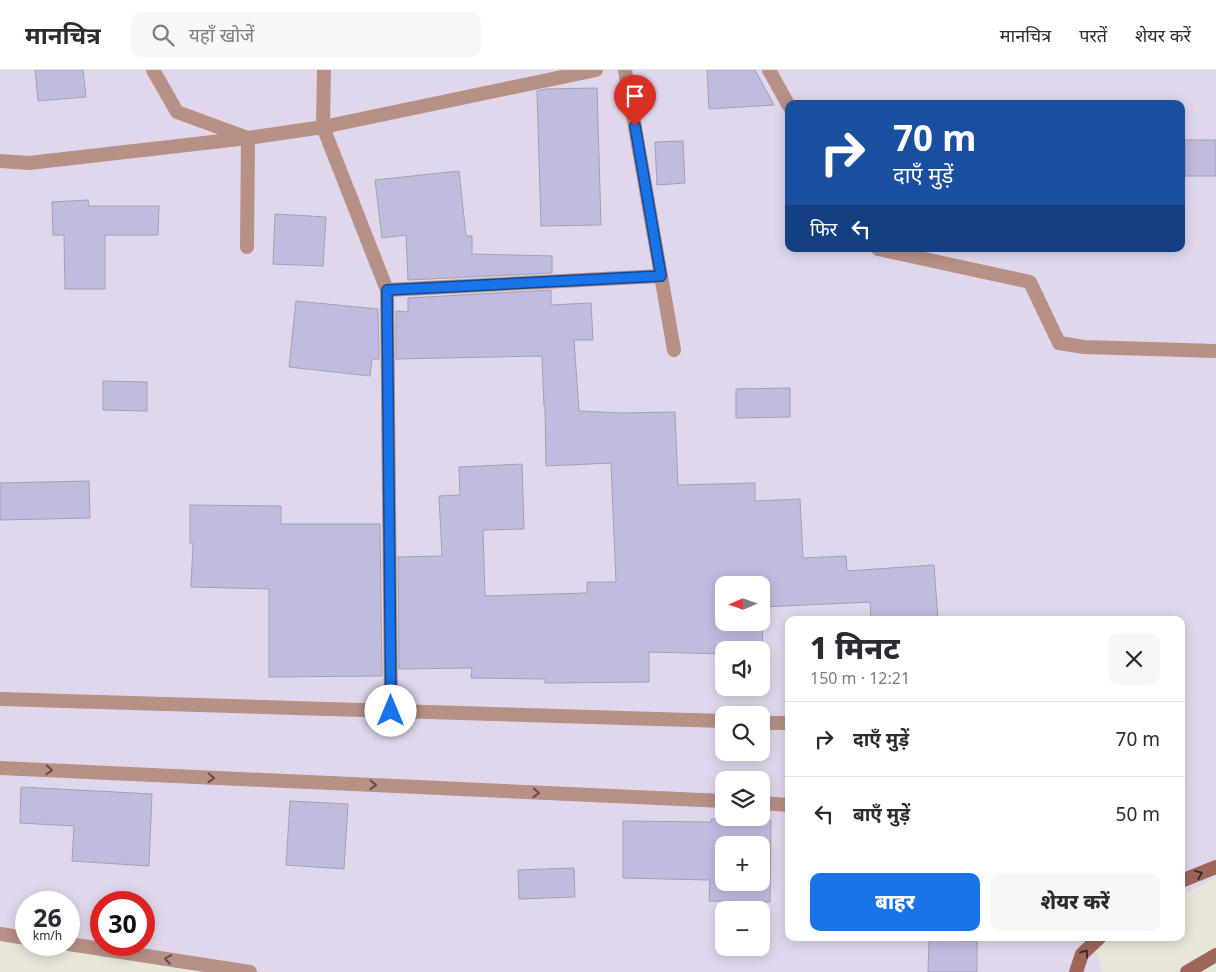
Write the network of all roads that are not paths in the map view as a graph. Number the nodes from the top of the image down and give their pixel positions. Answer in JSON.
{"nodes":[{"id":1,"x":153,"y":70,"type":"edge"},
{"id":2,"x":324,"y":70,"type":"edge"},
{"id":3,"x":596,"y":70,"type":"edge"},
{"id":4,"x":625,"y":70,"type":"edge"},
{"id":5,"x":770,"y":70,"type":"edge"},
{"id":6,"x":786,"y":100,"type":"edge"},
{"id":7,"x":323,"y":127,"type":"junction"},
{"id":8,"x":248,"y":138,"type":"junction"},
{"id":9,"x":0,"y":161,"type":"edge"},
{"id":10,"x":247,"y":247,"type":"dead end"},
{"id":11,"x":892,"y":252,"type":"edge"},
{"id":12,"x":661,"y":276,"type":"junction"},
{"id":13,"x":387,"y":290,"type":"junction"},
{"id":14,"x":674,"y":350,"type":"dead end"},
{"id":15,"x":1216,"y":351,"type":"edge"},
{"id":16,"x":0,"y":699,"type":"edge"},
{"id":17,"x":391,"y":711,"type":"junction"},
{"id":18,"x":715,"y":721,"type":"edge"},
{"id":19,"x":770,"y":722,"type":"edge"},
{"id":20,"x":785,"y":723,"type":"edge"},
{"id":21,"x":0,"y":768,"type":"edge"},
{"id":22,"x":715,"y":802,"type":"edge"},
{"id":23,"x":770,"y":803,"type":"edge"},
{"id":24,"x":785,"y":804,"type":"edge"},
{"id":25,"x":1216,"y":867,"type":"edge"},
{"id":26,"x":1185,"y":879,"type":"edge"},
{"id":27,"x":0,"y":934,"type":"edge"},
{"id":28,"x":15,"y":936,"type":"edge"},
{"id":29,"x":1096,"y":941,"type":"edge"},
{"id":30,"x":80,"y":946,"type":"edge"},
{"id":31,"x":1216,"y":955,"type":"edge"},
{"id":32,"x":250,"y":972,"type":"edge"},
{"id":33,"x":1076,"y":972,"type":"edge"},
{"id":34,"x":1187,"y":972,"type":"edge"}],
"edges":[{"from":1,"to":8,"type":"street"},
{"from":2,"to":7,"type":"street"},
{"from":3,"to":7,"type":"street"},
{"from":4,"to":12,"type":"street"},
{"from":5,"to":6,"type":"street"},
{"from":7,"to":8,"type":"street"},
{"from":7,"to":13,"type":"street"},
{"from":8,"to":9,"type":"street"},
{"from":8,"to":10,"type":"street"},
{"from":11,"to":15,"type":"street"},
{"from":12,"to":13,"type":"street"},
{"from":12,"to":14,"type":"street"},
{"from":13,"to":17,"type":"street"},
{"from":16,"to":17,"type":"street"},
{"from":17,"to":18,"type":"street"},
{"from":19,"to":20,"type":"street"},
{"from":21,"to":22,"type":"street","one_way":true},
{"from":23,"to":24,"type":"street"},
{"from":26,"to":25,"type":"main road","one_way":true},
{"from":27,"to":28,"type":"street"},
{"from":33,"to":29,"type":"main road","one_way":true},
{"from":32,"to":30,"type":"street","one_way":true},
{"from":31,"to":34,"type":"main road"}]}
